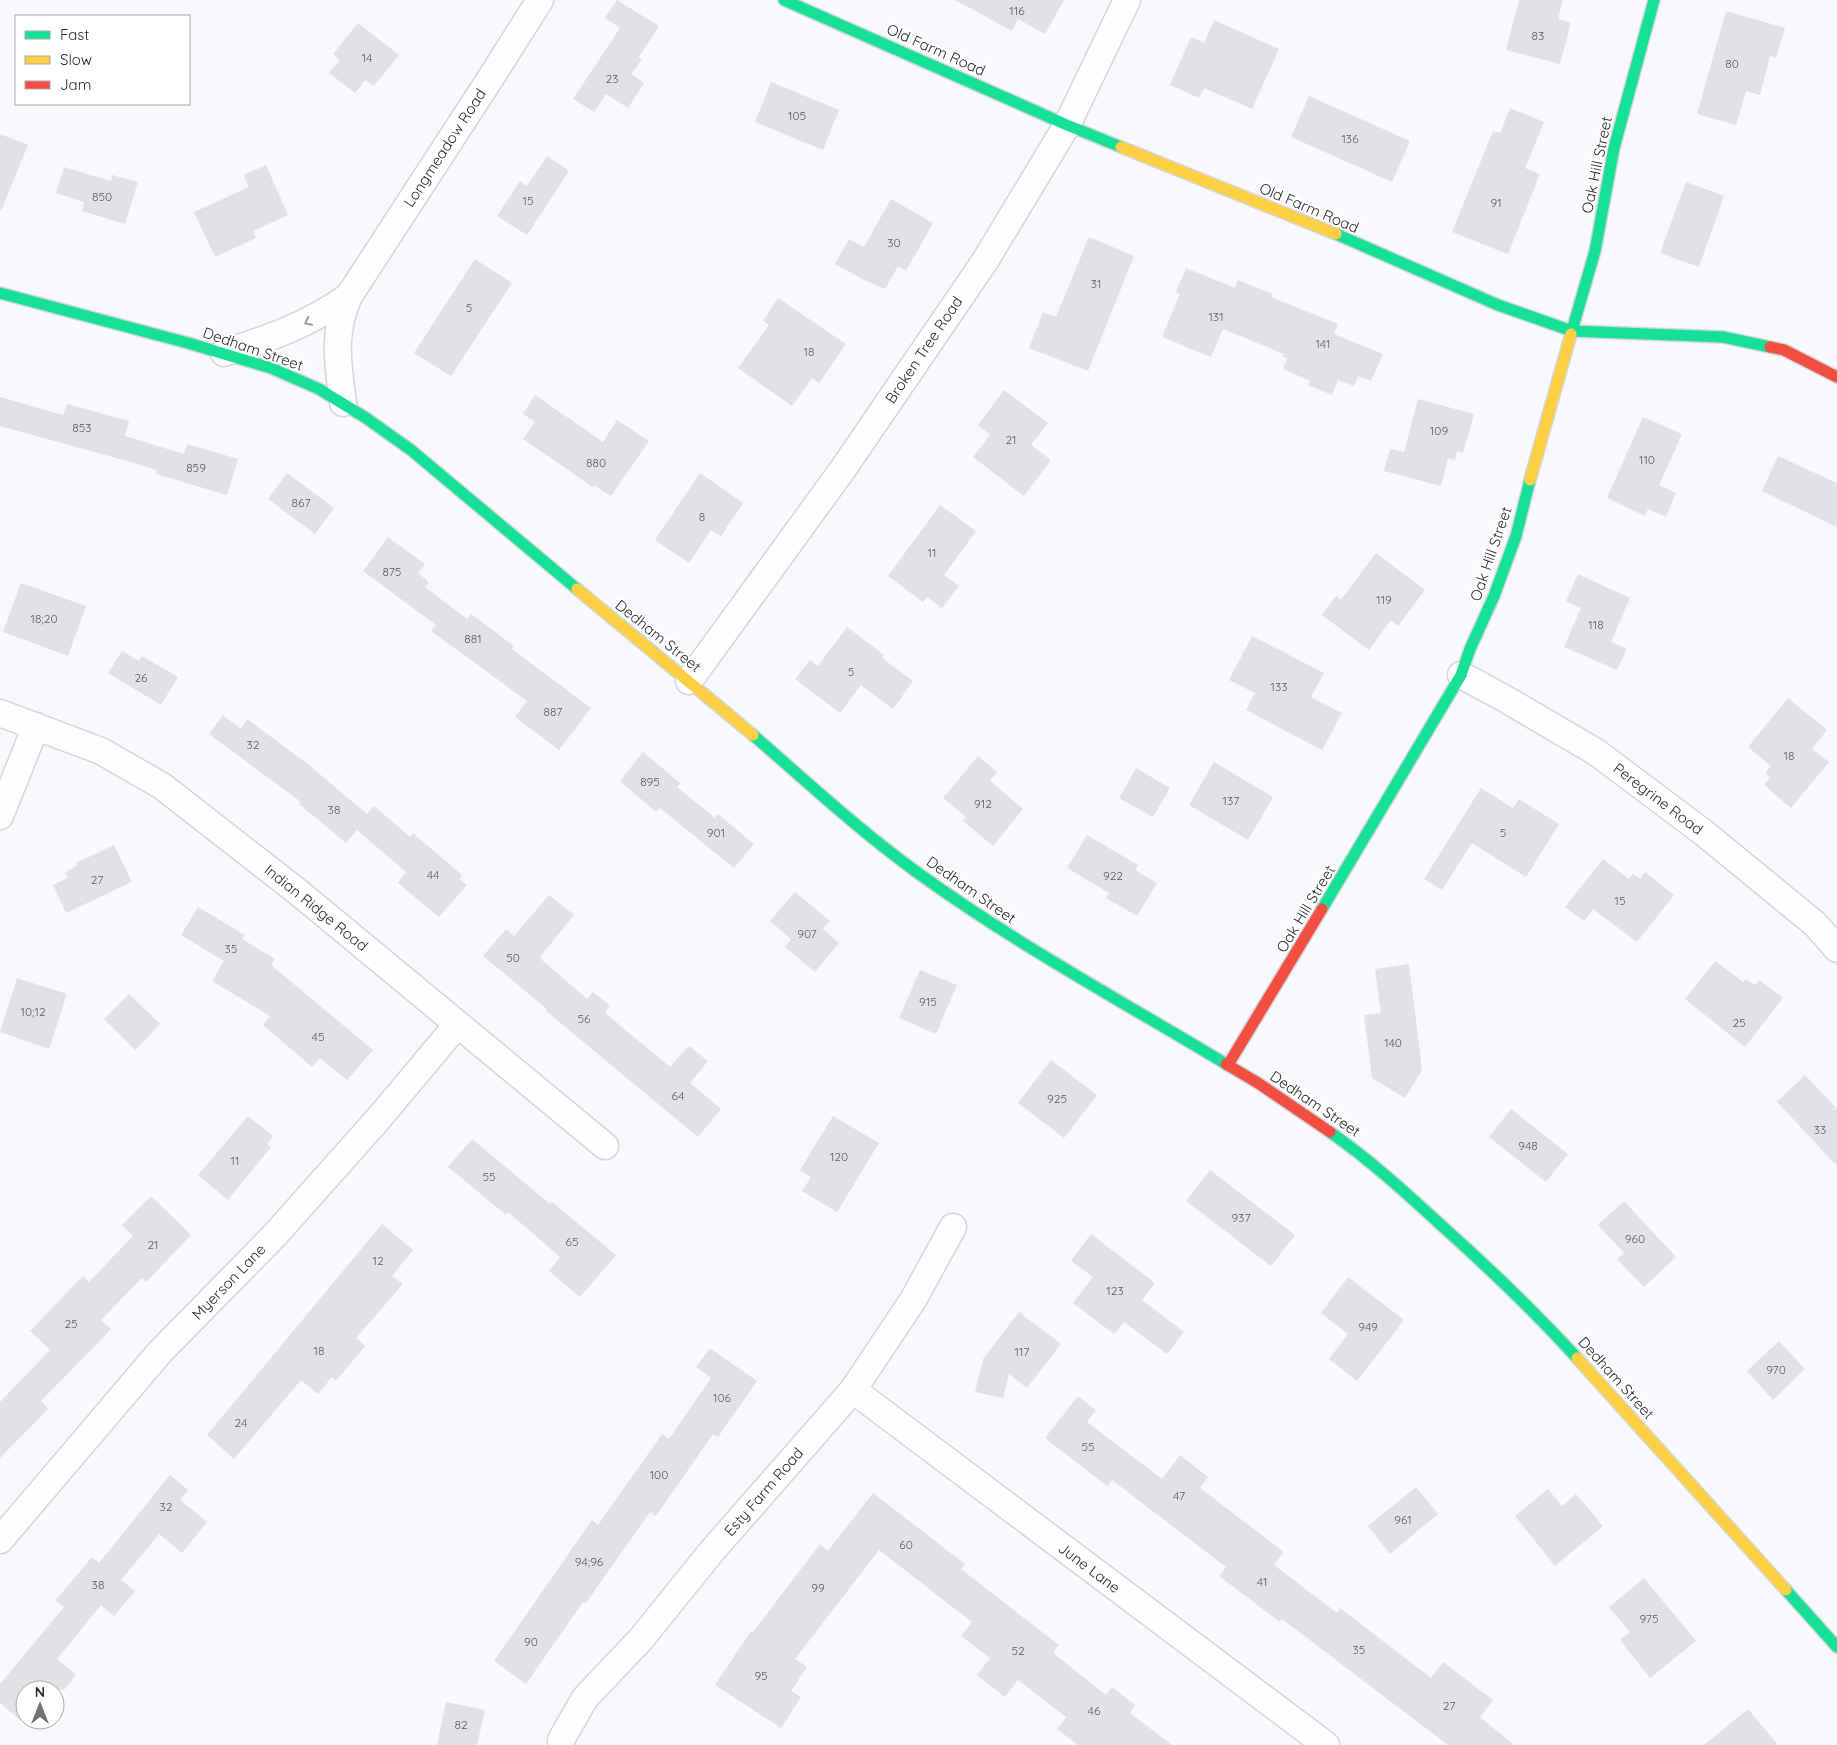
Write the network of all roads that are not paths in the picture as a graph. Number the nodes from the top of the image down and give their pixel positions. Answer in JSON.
{"nodes":[{"id":1,"x":540,"y":0,"type":"edge"},
{"id":2,"x":784,"y":0,"type":"edge"},
{"id":3,"x":1128,"y":0,"type":"edge"},
{"id":4,"x":1654,"y":0,"type":"edge"},
{"id":5,"x":1067,"y":125,"type":"junction"},
{"id":6,"x":0,"y":294,"type":"edge"},
{"id":7,"x":349,"y":296,"type":"junction"},
{"id":8,"x":1572,"y":331,"type":"junction"},
{"id":9,"x":224,"y":353,"type":"junction"},
{"id":10,"x":1837,"y":377,"type":"edge"},
{"id":11,"x":343,"y":403,"type":"junction"},
{"id":12,"x":1461,"y":675,"type":"junction"},
{"id":13,"x":689,"y":681,"type":"junction"},
{"id":14,"x":0,"y":713,"type":"edge"},
{"id":15,"x":36,"y":726,"type":"junction"},
{"id":16,"x":0,"y":816,"type":"edge"},
{"id":17,"x":1837,"y":949,"type":"edge"},
{"id":18,"x":457,"y":1025,"type":"junction"},
{"id":19,"x":1228,"y":1065,"type":"junction"},
{"id":20,"x":605,"y":1146,"type":"dead end"},
{"id":21,"x":953,"y":1227,"type":"dead end"},
{"id":22,"x":853,"y":1390,"type":"junction"},
{"id":23,"x":0,"y":1540,"type":"edge"},
{"id":24,"x":1837,"y":1647,"type":"edge"},
{"id":25,"x":561,"y":1745,"type":"edge"},
{"id":26,"x":1326,"y":1745,"type":"edge"}],
"edges":[{"from":1,"to":7,"type":"street","name":"Longmeadow Road"},
{"from":2,"to":5,"type":"street","name":"Old Farm Road"},
{"from":3,"to":5,"type":"street","name":"Broken Tree Road"},
{"from":4,"to":8,"type":"street","name":"Oak Hill Street"},
{"from":5,"to":8,"type":"street","name":"Old Farm Road"},
{"from":5,"to":13,"type":"street","name":"Broken Tree Road"},
{"from":6,"to":9,"type":"street","name":"Dedham Street"},
{"from":7,"to":9,"type":"street","name":"Longmeadow Road","one_way":true},
{"from":7,"to":11,"type":"street","name":"Longmeadow Road"},
{"from":8,"to":10,"type":"street","name":"Old Farm Road"},
{"from":8,"to":12,"type":"street","name":"Oak Hill Street"},
{"from":9,"to":11,"type":"street","name":"Dedham Street"},
{"from":11,"to":13,"type":"street","name":"Dedham Street"},
{"from":12,"to":17,"type":"street","name":"Peregrine Road"},
{"from":12,"to":19,"type":"street","name":"Oak Hill Street"},
{"from":13,"to":19,"type":"street","name":"Dedham Street"},
{"from":14,"to":15,"type":"street","name":"Indian Ridge Road"},
{"from":15,"to":16,"type":"street"},
{"from":15,"to":18,"type":"street","name":"Indian Ridge Road"},
{"from":18,"to":20,"type":"street","name":"Indian Ridge Road"},
{"from":18,"to":23,"type":"street","name":"Myerson Lane"},
{"from":19,"to":24,"type":"street","name":"Dedham Street"},
{"from":21,"to":22,"type":"street","name":"Esty Farm Road"},
{"from":22,"to":25,"type":"street","name":"Esty Farm Road"},
{"from":22,"to":26,"type":"street","name":"June Lane"}]}
